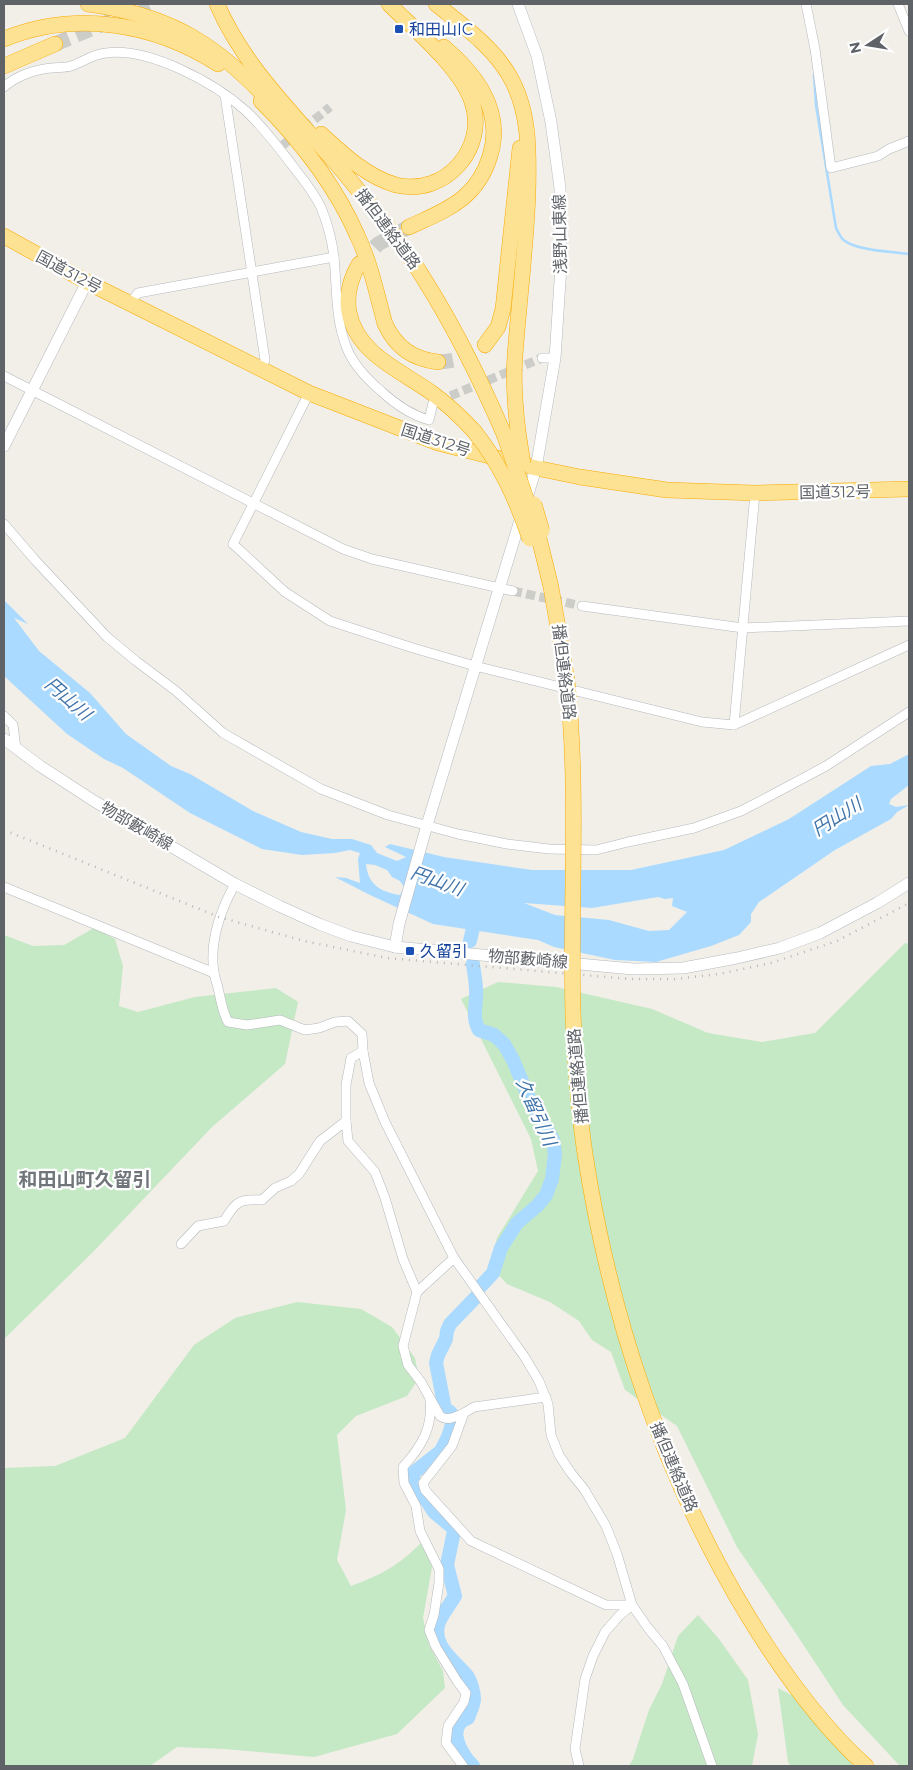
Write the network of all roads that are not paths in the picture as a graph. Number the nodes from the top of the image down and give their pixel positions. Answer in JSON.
{"nodes":[{"id":1,"x":88,"y":4,"type":"edge"},
{"id":2,"x":217,"y":4,"type":"edge"},
{"id":3,"x":227,"y":4,"type":"edge"},
{"id":4,"x":389,"y":4,"type":"edge"},
{"id":5,"x":436,"y":4,"type":"edge"},
{"id":6,"x":518,"y":4,"type":"edge"},
{"id":7,"x":898,"y":4,"type":"edge"},
{"id":8,"x":807,"y":8,"type":"edge"},
{"id":9,"x":909,"y":31,"type":"edge"},
{"id":10,"x":4,"y":38,"type":"edge"},
{"id":11,"x":4,"y":57,"type":"edge"},
{"id":12,"x":251,"y":57,"type":"junction"},
{"id":13,"x":4,"y":66,"type":"edge"},
{"id":14,"x":238,"y":75,"type":"junction"},
{"id":15,"x":514,"y":83,"type":"junction"},
{"id":16,"x":4,"y":86,"type":"edge"},
{"id":17,"x":225,"y":94,"type":"junction"},
{"id":18,"x":309,"y":138,"type":"junction"},
{"id":19,"x":909,"y":141,"type":"edge"},
{"id":20,"x":409,"y":227,"type":"tunnel mouth"},
{"id":21,"x":4,"y":236,"type":"edge"},
{"id":22,"x":334,"y":257,"type":"junction"},
{"id":23,"x":359,"y":264,"type":"tunnel mouth"},
{"id":24,"x":251,"y":274,"type":"junction"},
{"id":25,"x":86,"y":282,"type":"junction"},
{"id":26,"x":130,"y":303,"type":"junction"},
{"id":27,"x":485,"y":345,"type":"tunnel mouth"},
{"id":28,"x":542,"y":358,"type":"tunnel mouth"},
{"id":29,"x":555,"y":358,"type":"junction"},
{"id":30,"x":438,"y":362,"type":"tunnel mouth"},
{"id":31,"x":261,"y":370,"type":"junction"},
{"id":32,"x":4,"y":376,"type":"edge"},
{"id":33,"x":32,"y":390,"type":"junction"},
{"id":34,"x":309,"y":393,"type":"junction"},
{"id":35,"x":433,"y":402,"type":"tunnel mouth"},
{"id":36,"x":511,"y":433,"type":"junction"},
{"id":37,"x":4,"y":446,"type":"edge"},
{"id":38,"x":536,"y":468,"type":"junction"},
{"id":39,"x":909,"y":489,"type":"edge"},
{"id":40,"x":755,"y":492,"type":"junction"},
{"id":41,"x":253,"y":502,"type":"junction"},
{"id":42,"x":4,"y":524,"type":"edge"},
{"id":43,"x":537,"y":535,"type":"junction"},
{"id":44,"x":500,"y":589,"type":"junction"},
{"id":45,"x":513,"y":591,"type":"tunnel mouth"},
{"id":46,"x":582,"y":606,"type":"tunnel mouth"},
{"id":47,"x":909,"y":621,"type":"edge"},
{"id":48,"x":743,"y":628,"type":"junction"},
{"id":49,"x":909,"y":645,"type":"edge"},
{"id":50,"x":475,"y":666,"type":"junction"},
{"id":51,"x":909,"y":712,"type":"edge"},
{"id":52,"x":4,"y":716,"type":"edge"},
{"id":53,"x":734,"y":725,"type":"junction"},
{"id":54,"x":4,"y":739,"type":"edge"},
{"id":55,"x":16,"y":748,"type":"junction"},
{"id":56,"x":426,"y":829,"type":"junction"},
{"id":57,"x":909,"y":883,"type":"edge"},
{"id":58,"x":235,"y":884,"type":"junction"},
{"id":59,"x":4,"y":887,"type":"edge"},
{"id":60,"x":395,"y":947,"type":"junction"},
{"id":61,"x":214,"y":973,"type":"junction"},
{"id":62,"x":363,"y":1051,"type":"junction"},
{"id":63,"x":346,"y":1121,"type":"junction"},
{"id":64,"x":181,"y":1244,"type":"dead end"},
{"id":65,"x":454,"y":1258,"type":"junction"},
{"id":66,"x":417,"y":1292,"type":"junction"},
{"id":67,"x":546,"y":1397,"type":"junction"},
{"id":68,"x":430,"y":1398,"type":"junction"},
{"id":69,"x":458,"y":1415,"type":"junction"},
{"id":70,"x":632,"y":1605,"type":"junction"},
{"id":71,"x":463,"y":1766,"type":"edge"},
{"id":72,"x":579,"y":1766,"type":"edge"},
{"id":73,"x":712,"y":1766,"type":"edge"},
{"id":74,"x":866,"y":1766,"type":"edge"}],
"edges":[{"from":1,"to":14,"type":"highway"},
{"from":2,"to":12,"type":"highway"},
{"from":3,"to":12,"type":"highway"},
{"from":4,"to":18,"type":"highway"},
{"from":4,"to":20,"type":"highway"},
{"from":5,"to":15,"type":"highway"},
{"from":6,"to":29,"type":"main road","name":"浅野山東線"},
{"from":7,"to":9,"type":"street"},
{"from":8,"to":19,"type":"street"},
{"from":10,"to":14,"type":"highway"},
{"from":11,"to":13,"type":"highway"},
{"from":12,"to":18,"type":"highway"},
{"from":12,"to":18,"type":"highway"},
{"from":14,"to":18,"type":"highway"},
{"from":14,"to":18,"type":"highway"},
{"from":15,"to":27,"type":"highway"},
{"from":15,"to":36,"type":"highway"},
{"from":16,"to":17,"type":"street"},
{"from":17,"to":22,"type":"street"},
{"from":17,"to":24,"type":"street"},
{"from":18,"to":30,"type":"highway"},
{"from":18,"to":36,"type":"highway","name":"播但連絡道路"},
{"from":21,"to":25,"type":"highway","name":"国道312号"},
{"from":22,"to":24,"type":"street"},
{"from":22,"to":35,"type":"street"},
{"from":23,"to":43,"type":"highway","bridge":true},
{"from":24,"to":26,"type":"street"},
{"from":24,"to":31,"type":"street"},
{"from":25,"to":26,"type":"highway","name":"国道312号"},
{"from":25,"to":33,"type":"main road"},
{"from":26,"to":31,"type":"highway","name":"国道312号"},
{"from":28,"to":29,"type":"street"},
{"from":29,"to":38,"type":"main road","name":"浅野山東線"},
{"from":31,"to":34,"type":"highway","name":"国道312号"},
{"from":32,"to":33,"type":"street"},
{"from":33,"to":37,"type":"main road"},
{"from":33,"to":41,"type":"street"},
{"from":34,"to":38,"type":"highway","name":"国道312号"},
{"from":34,"to":41,"type":"street"},
{"from":36,"to":43,"type":"highway","name":"播但連絡道路","bridge":true},
{"from":38,"to":40,"type":"highway","name":"国道312号"},
{"from":38,"to":44,"type":"main road","name":"浅野山東線"},
{"from":39,"to":40,"type":"highway","name":"国道312号"},
{"from":40,"to":48,"type":"street"},
{"from":41,"to":44,"type":"street"},
{"from":41,"to":50,"type":"street"},
{"from":42,"to":56,"type":"street"},
{"from":43,"to":74,"type":"highway","name":"播但連絡道路","bridge":true},
{"from":44,"to":45,"type":"street"},
{"from":44,"to":50,"type":"main road","name":"浅野山東線"},
{"from":46,"to":48,"type":"street"},
{"from":47,"to":48,"type":"street"},
{"from":48,"to":53,"type":"street"},
{"from":49,"to":53,"type":"street"},
{"from":50,"to":53,"type":"street"},
{"from":50,"to":56,"type":"main road","name":"浅野山東線"},
{"from":51,"to":56,"type":"street"},
{"from":52,"to":55,"type":"street"},
{"from":54,"to":55,"type":"main road","name":"物部藪崎線"},
{"from":55,"to":58,"type":"main road","name":"物部藪崎線"},
{"from":56,"to":60,"type":"main road","name":"浅野山東線"},
{"from":57,"to":60,"type":"main road","name":"物部藪崎線"},
{"from":58,"to":60,"type":"main road","name":"物部藪崎線"},
{"from":58,"to":61,"type":"street"},
{"from":59,"to":61,"type":"street"},
{"from":61,"to":62,"type":"street"},
{"from":62,"to":63,"type":"street"},
{"from":62,"to":65,"type":"street"},
{"from":63,"to":64,"type":"street"},
{"from":63,"to":66,"type":"street"},
{"from":65,"to":66,"type":"street"},
{"from":65,"to":67,"type":"street"},
{"from":66,"to":68,"type":"street"},
{"from":67,"to":69,"type":"street"},
{"from":67,"to":70,"type":"street"},
{"from":68,"to":69,"type":"street"},
{"from":68,"to":71,"type":"street"},
{"from":69,"to":70,"type":"street"},
{"from":70,"to":72,"type":"street"},
{"from":70,"to":73,"type":"street"}]}
